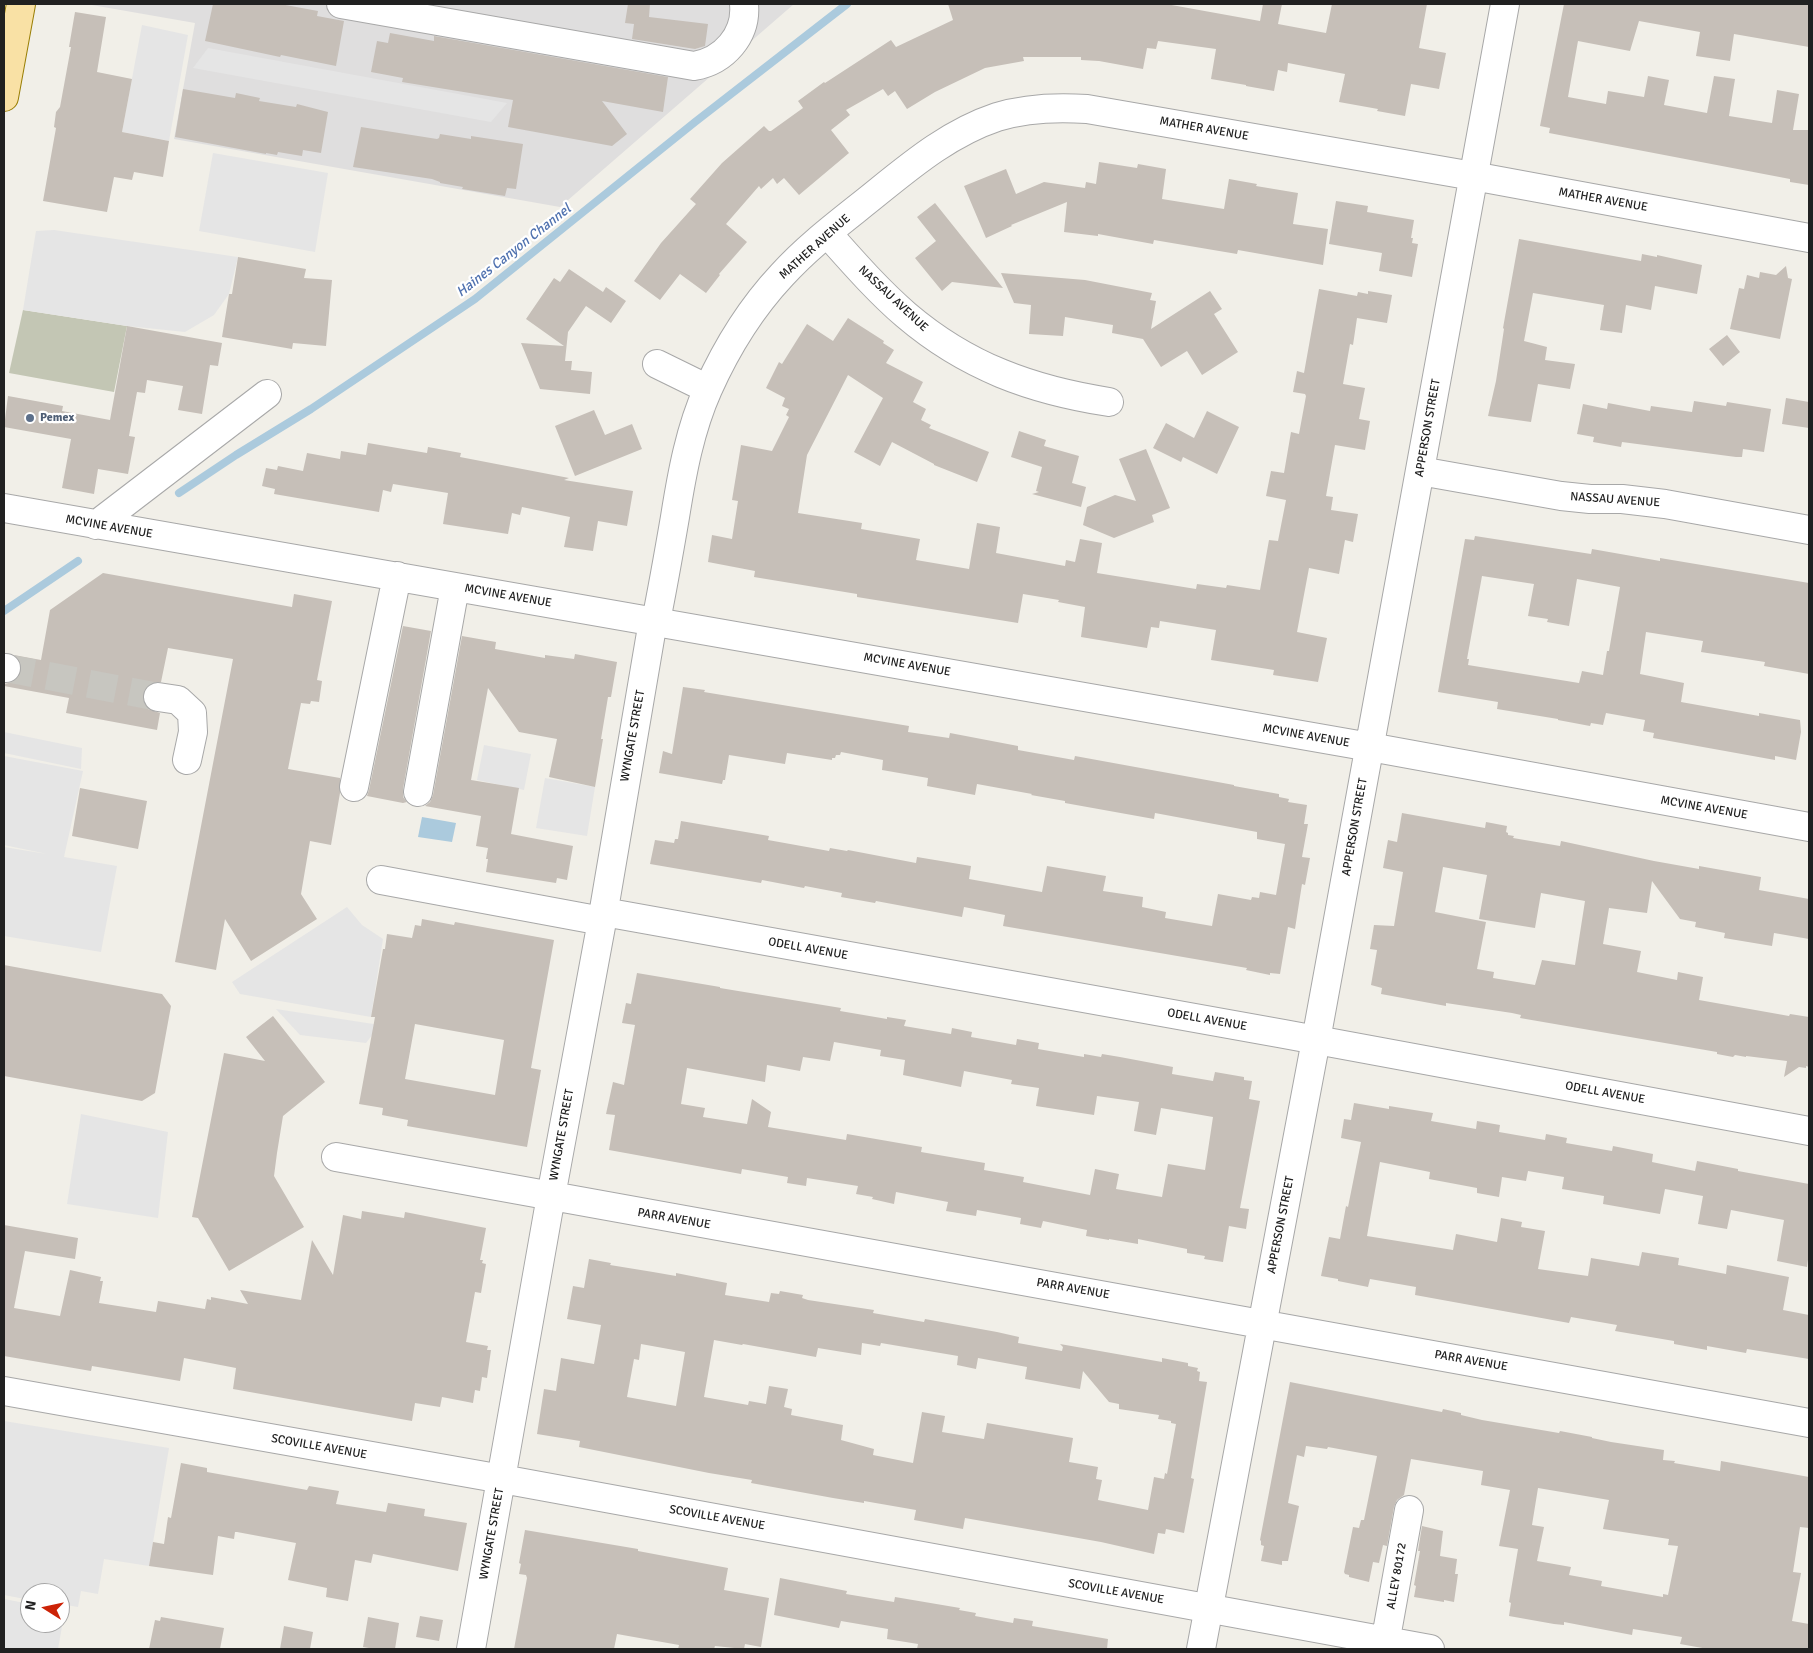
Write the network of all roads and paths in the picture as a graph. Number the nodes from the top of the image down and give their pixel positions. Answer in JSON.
{"nodes":[{"id":1,"x":21,"y":4,"type":"edge"},
{"id":2,"x":341,"y":4,"type":"edge"},
{"id":3,"x":744,"y":4,"type":"edge"},
{"id":4,"x":1505,"y":4,"type":"edge"},
{"id":5,"x":4,"y":97,"type":"edge"},
{"id":6,"x":1473,"y":176,"type":"junction"},
{"id":7,"x":827,"y":233,"type":"junction"},
{"id":8,"x":1809,"y":238,"type":"edge"},
{"id":9,"x":657,"y":364,"type":"dead end"},
{"id":10,"x":708,"y":390,"type":"junction"},
{"id":11,"x":267,"y":394,"type":"dead end"},
{"id":12,"x":1109,"y":402,"type":"dead end"},
{"id":13,"x":1420,"y":471,"type":"junction"},
{"id":14,"x":4,"y":508,"type":"edge"},
{"id":15,"x":96,"y":525,"type":"junction"},
{"id":16,"x":1809,"y":530,"type":"edge"},
{"id":17,"x":397,"y":576,"type":"junction"},
{"id":18,"x":455,"y":587,"type":"junction"},
{"id":19,"x":655,"y":621,"type":"junction"},
{"id":20,"x":158,"y":697,"type":"tunnel mouth"},
{"id":21,"x":1370,"y":747,"type":"junction"},
{"id":22,"x":187,"y":760,"type":"dead end"},
{"id":23,"x":354,"y":786,"type":"dead end"},
{"id":24,"x":418,"y":792,"type":"dead end"},
{"id":25,"x":1809,"y":828,"type":"edge"},
{"id":26,"x":381,"y":880,"type":"dead end"},
{"id":27,"x":603,"y":916,"type":"junction"},
{"id":28,"x":1316,"y":1040,"type":"junction"},
{"id":29,"x":1809,"y":1131,"type":"edge"},
{"id":30,"x":336,"y":1157,"type":"dead end"},
{"id":31,"x":551,"y":1196,"type":"junction"},
{"id":32,"x":1262,"y":1324,"type":"junction"},
{"id":33,"x":4,"y":1391,"type":"edge"},
{"id":34,"x":1809,"y":1423,"type":"edge"},
{"id":35,"x":502,"y":1479,"type":"junction"},
{"id":36,"x":1409,"y":1510,"type":"dead end"},
{"id":37,"x":1209,"y":1609,"type":"junction"},
{"id":38,"x":1385,"y":1645,"type":"edge"},
{"id":39,"x":471,"y":1649,"type":"edge"},
{"id":40,"x":1201,"y":1649,"type":"edge"},
{"id":41,"x":1430,"y":1649,"type":"edge"}],
"edges":[{"from":1,"to":5,"type":"main road"},
{"from":2,"to":3,"type":"street"},
{"from":4,"to":6,"type":"street","name":"APPERSON STREET"},
{"from":6,"to":7,"type":"street","name":"MATHER AVENUE"},
{"from":6,"to":8,"type":"street","name":"MATHER AVENUE"},
{"from":6,"to":13,"type":"street","name":"APPERSON STREET"},
{"from":7,"to":10,"type":"street","name":"MATHER AVENUE"},
{"from":7,"to":12,"type":"street","name":"NASSAU AVENUE"},
{"from":9,"to":10,"type":"street"},
{"from":10,"to":19,"type":"street","name":"MATHER AVENUE"},
{"from":11,"to":15,"type":"street"},
{"from":13,"to":16,"type":"street","name":"NASSAU AVENUE"},
{"from":13,"to":21,"type":"street","name":"APPERSON STREET"},
{"from":14,"to":15,"type":"street","name":"MCVINE AVENUE"},
{"from":15,"to":17,"type":"street","name":"MCVINE AVENUE"},
{"from":17,"to":18,"type":"street","name":"MCVINE AVENUE"},
{"from":17,"to":23,"type":"street"},
{"from":18,"to":19,"type":"street","name":"MCVINE AVENUE"},
{"from":18,"to":24,"type":"street"},
{"from":19,"to":21,"type":"street","name":"MCVINE AVENUE"},
{"from":19,"to":27,"type":"street","name":"WYNGATE STREET"},
{"from":20,"to":22,"type":"street"},
{"from":21,"to":25,"type":"street","name":"MCVINE AVENUE"},
{"from":21,"to":28,"type":"street","name":"APPERSON STREET"},
{"from":26,"to":27,"type":"street","name":"ODELL AVENUE"},
{"from":27,"to":28,"type":"street","name":"ODELL AVENUE"},
{"from":27,"to":31,"type":"street","name":"WYNGATE STREET"},
{"from":28,"to":29,"type":"street","name":"ODELL AVENUE"},
{"from":28,"to":32,"type":"street","name":"APPERSON STREET"},
{"from":30,"to":31,"type":"street","name":"PARR AVENUE"},
{"from":31,"to":32,"type":"street","name":"PARR AVENUE"},
{"from":31,"to":35,"type":"street","name":"WYNGATE STREET"},
{"from":32,"to":34,"type":"street","name":"PARR AVENUE"},
{"from":32,"to":37,"type":"street","name":"APPERSON STREET"},
{"from":33,"to":35,"type":"street","name":"SCOVILLE AVENUE"},
{"from":35,"to":37,"type":"street","name":"SCOVILLE AVENUE"},
{"from":35,"to":39,"type":"street","name":"WYNGATE STREET"},
{"from":36,"to":38,"type":"street","name":"ALLEY 80172"},
{"from":37,"to":38,"type":"street","name":"SCOVILLE AVENUE"},
{"from":37,"to":40,"type":"street","name":"APPERSON STREET"},
{"from":38,"to":41,"type":"street","name":"SCOVILLE AVENUE"}]}
